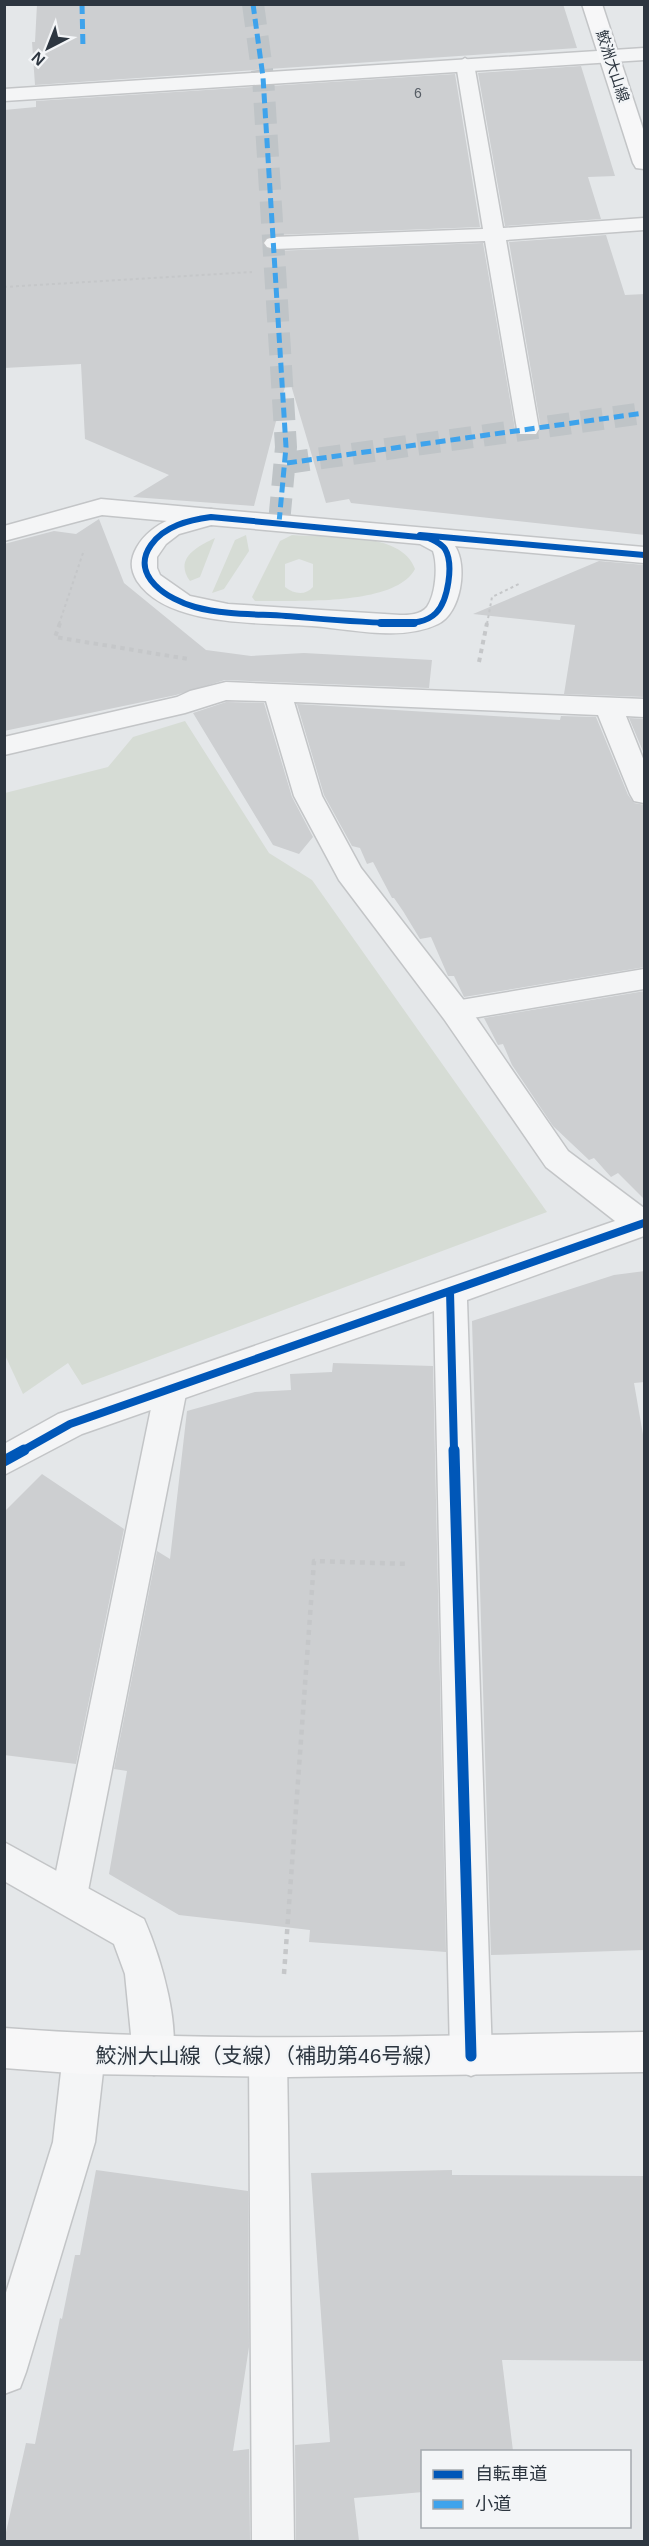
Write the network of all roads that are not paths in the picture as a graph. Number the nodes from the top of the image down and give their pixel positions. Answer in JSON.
{"nodes":[{"id":1,"x":592,"y":4,"type":"edge"},
{"id":2,"x":625,"y":35,"type":"dead end"},
{"id":3,"x":609,"y":56,"type":"junction"},
{"id":4,"x":638,"y":61,"type":"edge"},
{"id":5,"x":465,"y":64,"type":"junction"},
{"id":6,"x":4,"y":95,"type":"edge"},
{"id":7,"x":645,"y":162,"type":"edge"},
{"id":8,"x":645,"y":224,"type":"edge"},
{"id":9,"x":494,"y":235,"type":"junction"},
{"id":10,"x":274,"y":243,"type":"dead end"},
{"id":11,"x":528,"y":429,"type":"dead end"},
{"id":12,"x":211,"y":517,"type":"junction"},
{"id":13,"x":4,"y":534,"type":"edge"},
{"id":14,"x":419,"y":534,"type":"junction"},
{"id":15,"x":645,"y":555,"type":"edge"},
{"id":16,"x":645,"y":575,"type":"edge"},
{"id":17,"x":447,"y":576,"type":"junction"},
{"id":18,"x":278,"y":695,"type":"junction"},
{"id":19,"x":609,"y":708,"type":"junction"},
{"id":20,"x":645,"y":708,"type":"edge"},
{"id":21,"x":4,"y":746,"type":"edge"},
{"id":22,"x":645,"y":794,"type":"edge"},
{"id":23,"x":645,"y":979,"type":"edge"},
{"id":24,"x":455,"y":1011,"type":"junction"},
{"id":25,"x":643,"y":1223,"type":"edge"},
{"id":26,"x":450,"y":1291,"type":"junction"},
{"id":27,"x":171,"y":1389,"type":"junction"},
{"id":28,"x":4,"y":1461,"type":"edge"},
{"id":29,"x":4,"y":1860,"type":"edge"},
{"id":30,"x":69,"y":1896,"type":"junction"},
{"id":31,"x":4,"y":2048,"type":"edge"},
{"id":32,"x":645,"y":2052,"type":"edge"},
{"id":33,"x":84,"y":2054,"type":"junction"},
{"id":34,"x":153,"y":2055,"type":"junction"},
{"id":35,"x":268,"y":2056,"type":"junction"},
{"id":36,"x":471,"y":2056,"type":"junction"},
{"id":37,"x":4,"y":2372,"type":"edge"},
{"id":38,"x":273,"y":2541,"type":"edge"}],
"edges":[{"from":1,"to":3,"type":"main road","name":"鮫洲大山線"},
{"from":2,"to":4,"type":"main road","name":"鮫洲大山線"},
{"from":3,"to":4,"type":"street"},
{"from":3,"to":5,"type":"street"},
{"from":3,"to":7,"type":"main road","name":"鮫洲大山線"},
{"from":5,"to":6,"type":"street"},
{"from":5,"to":9,"type":"lane"},
{"from":8,"to":9,"type":"lane"},
{"from":9,"to":10,"type":"lane"},
{"from":9,"to":11,"type":"lane"},
{"from":12,"to":13,"type":"street"},
{"from":12,"to":14,"type":"street"},
{"from":12,"to":17,"type":"street"},
{"from":14,"to":15,"type":"street"},
{"from":14,"to":17,"type":"street"},
{"from":16,"to":17,"type":"street"},
{"from":18,"to":19,"type":"street"},
{"from":18,"to":21,"type":"street"},
{"from":18,"to":24,"type":"street"},
{"from":19,"to":20,"type":"street"},
{"from":19,"to":22,"type":"street"},
{"from":23,"to":24,"type":"lane"},
{"from":24,"to":25,"type":"street"},
{"from":25,"to":26,"type":"street"},
{"from":26,"to":27,"type":"street"},
{"from":26,"to":36,"type":"street"},
{"from":27,"to":28,"type":"street"},
{"from":27,"to":30,"type":"lane"},
{"from":29,"to":30,"type":"street"},
{"from":30,"to":34,"type":"street"},
{"from":31,"to":33,"type":"main road","name":"鮫洲大山線（支線）（補助第46号線）"},
{"from":32,"to":36,"type":"main road","name":"鮫洲大山線（支線）（補助第46号線）"},
{"from":33,"to":34,"type":"main road","name":"鮫洲大山線（支線）（補助第46号線）"},
{"from":33,"to":37,"type":"street"},
{"from":34,"to":35,"type":"main road","name":"鮫洲大山線（支線）（補助第46号線）"},
{"from":35,"to":36,"type":"main road","name":"鮫洲大山線（支線）（補助第46号線）"},
{"from":35,"to":38,"type":"lane"}]}
